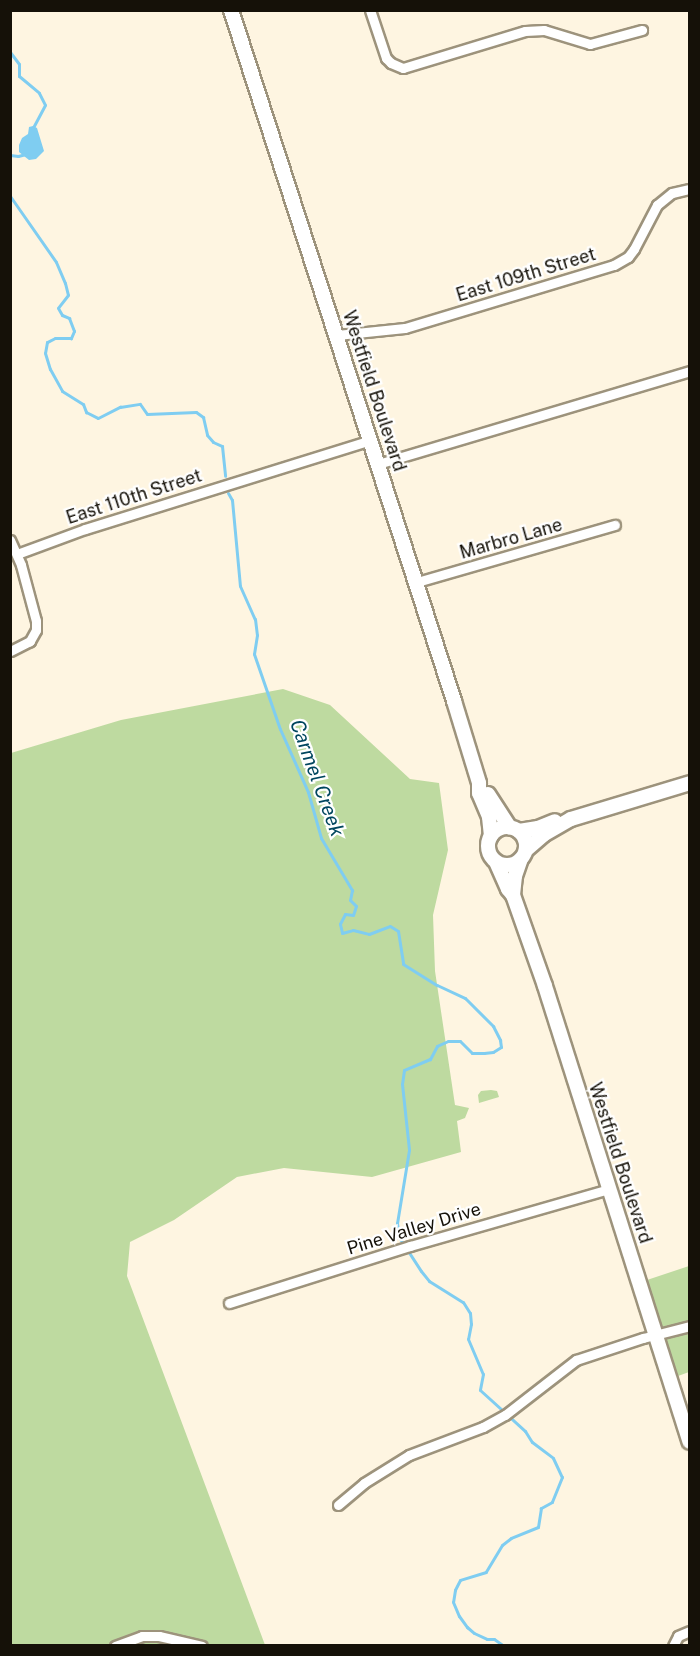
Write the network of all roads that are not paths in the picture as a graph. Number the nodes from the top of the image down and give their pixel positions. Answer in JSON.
{"nodes":[{"id":1,"x":231,"y":10,"type":"edge"},
{"id":2,"x":370,"y":10,"type":"edge"},
{"id":3,"x":642,"y":30,"type":"dead end"},
{"id":4,"x":690,"y":189,"type":"edge"},
{"id":5,"x":337,"y":335,"type":"junction"},
{"id":6,"x":690,"y":371,"type":"edge"},
{"id":7,"x":370,"y":440,"type":"junction"},
{"id":8,"x":378,"y":464,"type":"junction"},
{"id":9,"x":615,"y":525,"type":"dead end"},
{"id":10,"x":10,"y":540,"type":"edge"},
{"id":11,"x":17,"y":554,"type":"junction"},
{"id":12,"x":417,"y":582,"type":"junction"},
{"id":13,"x":10,"y":651,"type":"edge"},
{"id":14,"x":479,"y":783,"type":"junction"},
{"id":15,"x":690,"y":783,"type":"edge"},
{"id":16,"x":571,"y":819,"type":"junction"},
{"id":17,"x":514,"y":830,"type":"junction"},
{"id":18,"x":491,"y":836,"type":"junction"},
{"id":19,"x":524,"y":855,"type":"junction"},
{"id":20,"x":496,"y":862,"type":"junction"},
{"id":21,"x":513,"y":895,"type":"junction"},
{"id":22,"x":609,"y":1189,"type":"junction"},
{"id":23,"x":229,"y":1303,"type":"dead end"},
{"id":24,"x":690,"y":1326,"type":"edge"},
{"id":25,"x":655,"y":1335,"type":"junction"},
{"id":26,"x":690,"y":1442,"type":"edge"},
{"id":27,"x":338,"y":1505,"type":"dead end"},
{"id":28,"x":690,"y":1631,"type":"edge"},
{"id":29,"x":115,"y":1646,"type":"edge"},
{"id":30,"x":202,"y":1646,"type":"edge"},
{"id":31,"x":673,"y":1646,"type":"edge"}],
"edges":[{"from":1,"to":5,"type":"main road","name":"Westfield Boulevard"},
{"from":2,"to":3,"type":"street"},
{"from":4,"to":5,"type":"street","name":"East 109th Street"},
{"from":5,"to":7,"type":"main road","name":"Westfield Boulevard"},
{"from":6,"to":8,"type":"street"},
{"from":7,"to":8,"type":"main road","name":"Westfield Boulevard"},
{"from":7,"to":11,"type":"street","name":"East 110th Street"},
{"from":8,"to":12,"type":"main road","name":"Westfield Boulevard"},
{"from":9,"to":12,"type":"street","name":"Marbro Lane"},
{"from":10,"to":11,"type":"street"},
{"from":11,"to":13,"type":"street"},
{"from":12,"to":14,"type":"main road","name":"Westfield Boulevard"},
{"from":14,"to":17,"type":"main road","name":"Westfield Boulevard"},
{"from":14,"to":18,"type":"main road","name":"Westfield Boulevard"},
{"from":15,"to":16,"type":"main road"},
{"from":16,"to":17,"type":"main road"},
{"from":16,"to":19,"type":"main road"},
{"from":17,"to":18,"type":"main road"},
{"from":17,"to":19,"type":"main road"},
{"from":18,"to":20,"type":"main road"},
{"from":19,"to":20,"type":"main road"},
{"from":19,"to":21,"type":"main road","name":"Westfield Boulevard"},
{"from":20,"to":21,"type":"main road","name":"Westfield Boulevard"},
{"from":21,"to":22,"type":"main road","name":"Westfield Boulevard"},
{"from":22,"to":23,"type":"street","name":"Pine Valley Drive"},
{"from":22,"to":25,"type":"main road","name":"Westfield Boulevard"},
{"from":24,"to":25,"type":"street"},
{"from":25,"to":26,"type":"main road","name":"Westfield Boulevard"},
{"from":25,"to":27,"type":"street"},
{"from":28,"to":31,"type":"street"},
{"from":29,"to":30,"type":"street"}]}
